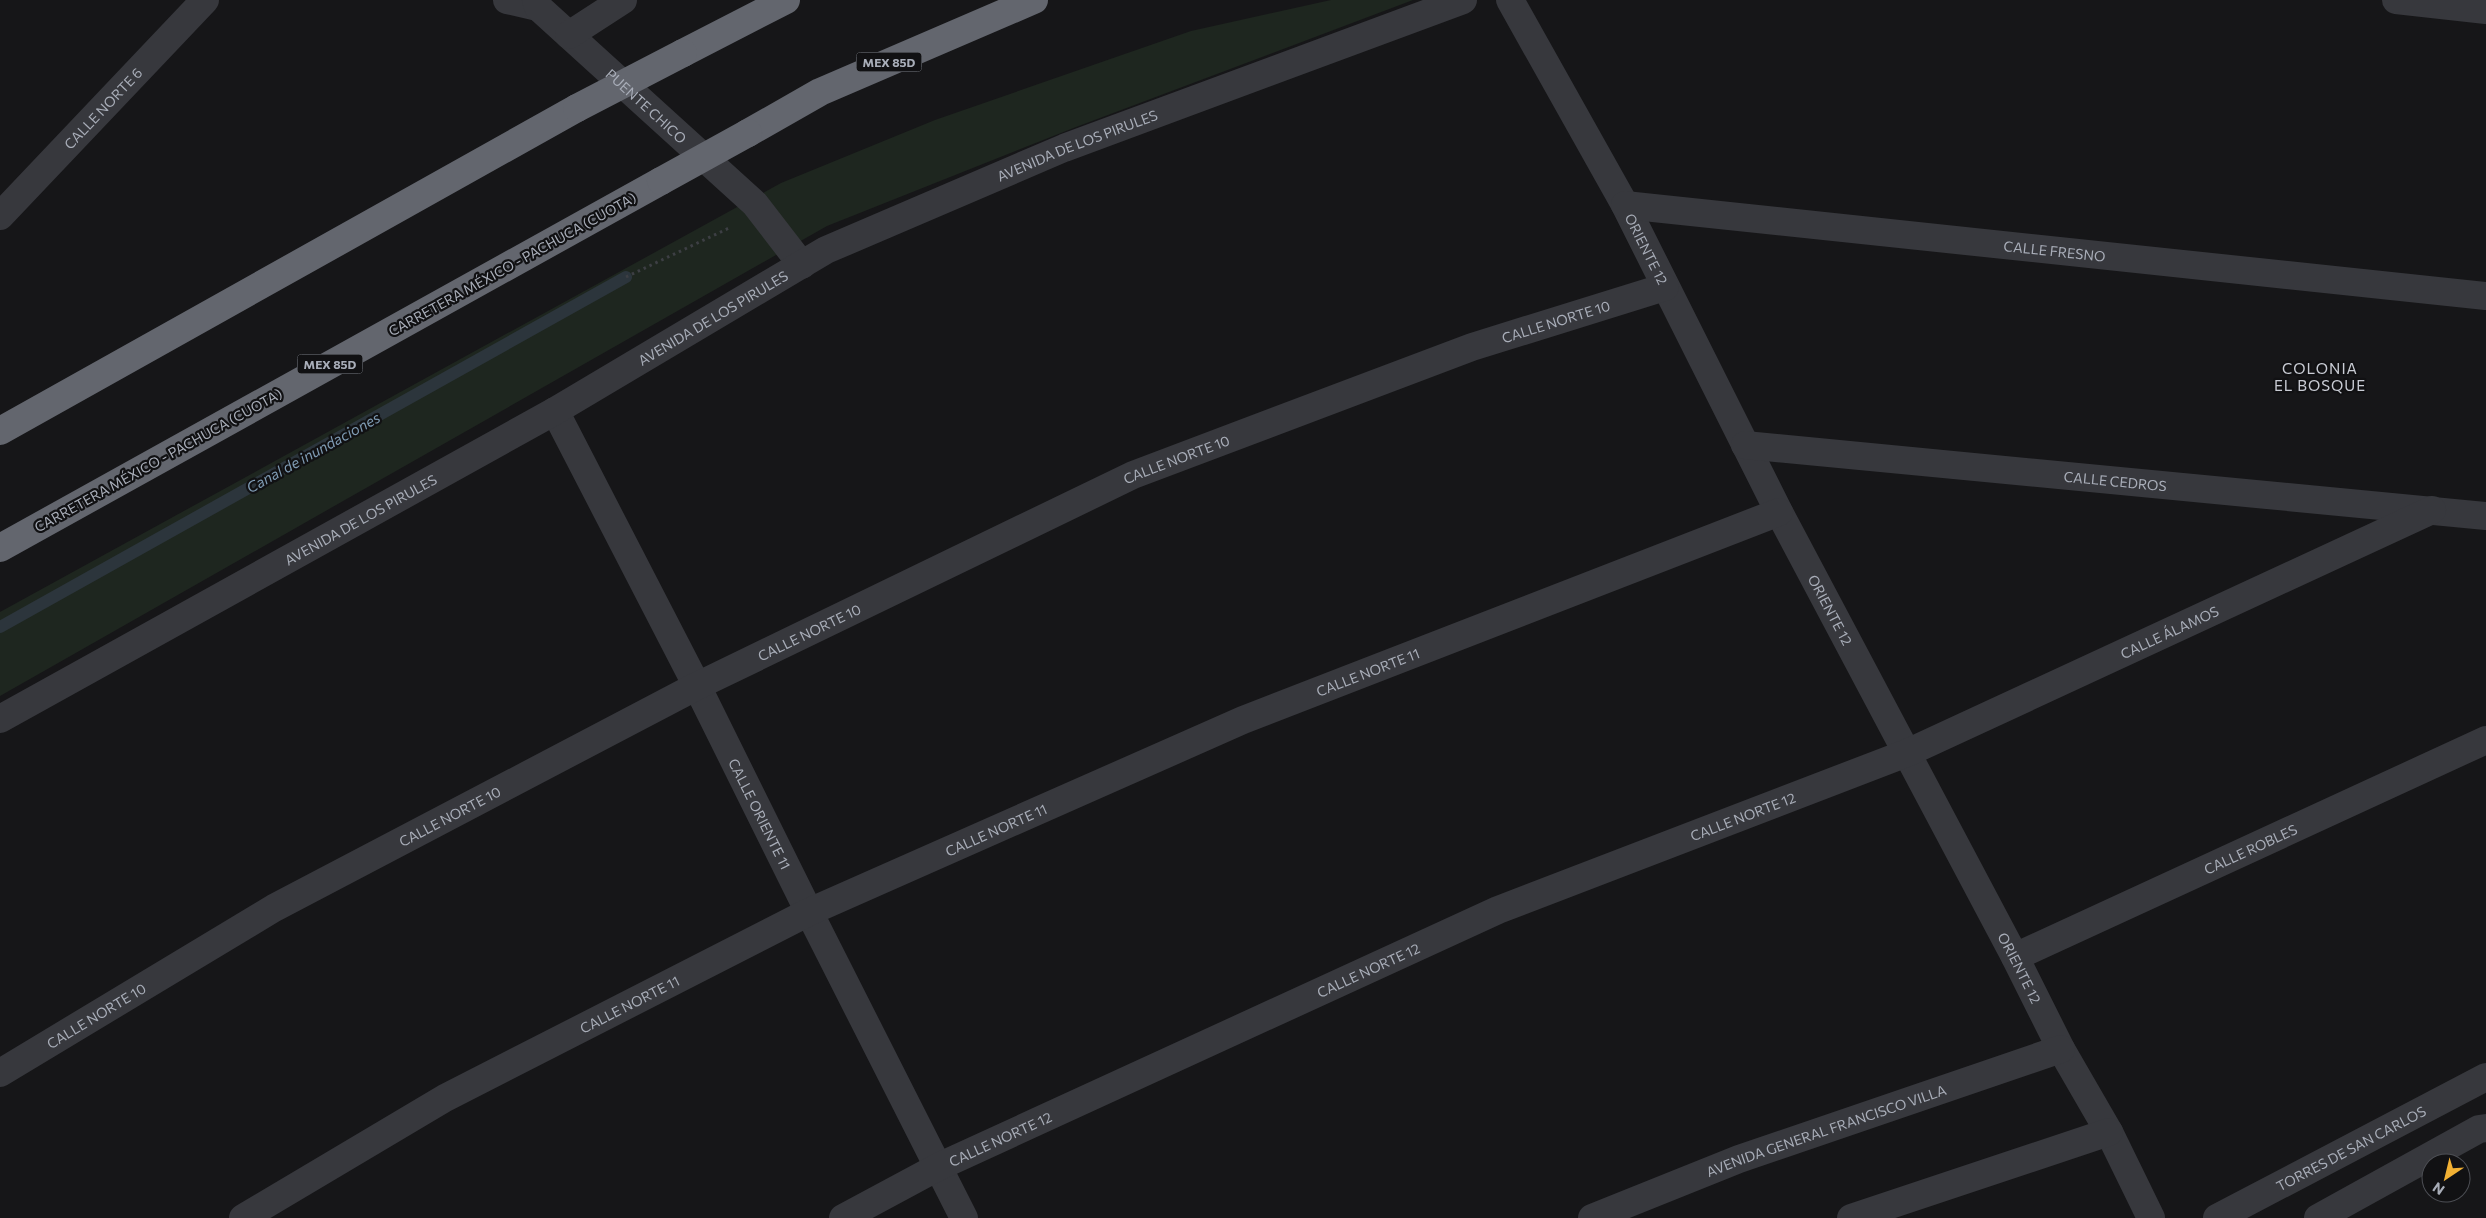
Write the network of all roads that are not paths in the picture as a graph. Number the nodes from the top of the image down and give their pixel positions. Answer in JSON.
{"nodes":[{"id":1,"x":205,"y":0,"type":"edge"},
{"id":2,"x":506,"y":0,"type":"edge"},
{"id":3,"x":623,"y":0,"type":"edge"},
{"id":4,"x":786,"y":0,"type":"edge"},
{"id":5,"x":1034,"y":0,"type":"edge"},
{"id":6,"x":1462,"y":0,"type":"edge"},
{"id":7,"x":1510,"y":0,"type":"edge"},
{"id":8,"x":2396,"y":0,"type":"edge"},
{"id":9,"x":537,"y":3,"type":"edge"},
{"id":10,"x":2486,"y":10,"type":"edge"},
{"id":11,"x":569,"y":35,"type":"junction"},
{"id":12,"x":1625,"y":205,"type":"junction"},
{"id":13,"x":0,"y":216,"type":"edge"},
{"id":14,"x":802,"y":265,"type":"junction"},
{"id":15,"x":1665,"y":287,"type":"junction"},
{"id":16,"x":2486,"y":296,"type":"edge"},
{"id":17,"x":555,"y":411,"type":"junction"},
{"id":18,"x":0,"y":431,"type":"edge"},
{"id":19,"x":1745,"y":445,"type":"junction"},
{"id":20,"x":2432,"y":510,"type":"junction"},
{"id":21,"x":1779,"y":512,"type":"junction"},
{"id":22,"x":2486,"y":516,"type":"edge"},
{"id":23,"x":0,"y":548,"type":"edge"},
{"id":24,"x":697,"y":686,"type":"junction"},
{"id":25,"x":0,"y":719,"type":"edge"},
{"id":26,"x":2486,"y":740,"type":"edge"},
{"id":27,"x":1906,"y":753,"type":"junction"},
{"id":28,"x":809,"y":912,"type":"junction"},
{"id":29,"x":2015,"y":957,"type":"junction"},
{"id":30,"x":2061,"y":1049,"type":"junction"},
{"id":31,"x":0,"y":1074,"type":"edge"},
{"id":32,"x":2486,"y":1078,"type":"edge"},
{"id":33,"x":2486,"y":1128,"type":"edge"},
{"id":34,"x":2109,"y":1132,"type":"junction"},
{"id":35,"x":938,"y":1168,"type":"junction"},
{"id":36,"x":243,"y":1218,"type":"edge"},
{"id":37,"x":843,"y":1218,"type":"edge"},
{"id":38,"x":964,"y":1218,"type":"edge"},
{"id":39,"x":1592,"y":1218,"type":"edge"},
{"id":40,"x":1852,"y":1218,"type":"edge"},
{"id":41,"x":2150,"y":1218,"type":"edge"},
{"id":42,"x":2217,"y":1218,"type":"edge"},
{"id":43,"x":2318,"y":1218,"type":"edge"}],
"edges":[{"from":1,"to":13,"type":"street","name":"CALLE NORTE 6"},
{"from":2,"to":9,"type":"street"},
{"from":3,"to":11,"type":"street"},
{"from":4,"to":18,"type":"highway","bridge":true},
{"from":5,"to":23,"type":"highway","name":"CARRETERA MÉXICO - PACHUCA (CUOTA)","number":"MEX 85D","bridge":true},
{"from":6,"to":14,"type":"street","name":"AVENIDA DE LOS PIRULES"},
{"from":7,"to":12,"type":"street","name":"ORIENTE 12"},
{"from":8,"to":10,"type":"street"},
{"from":9,"to":11,"type":"street","name":"PUENTE CHICO"},
{"from":11,"to":14,"type":"street","name":"PUENTE CHICO"},
{"from":12,"to":15,"type":"street","name":"ORIENTE 12"},
{"from":12,"to":16,"type":"street","name":"CALLE FRESNO"},
{"from":14,"to":17,"type":"street","name":"AVENIDA DE LOS PIRULES"},
{"from":15,"to":19,"type":"street","name":"ORIENTE 12"},
{"from":15,"to":24,"type":"street","name":"CALLE NORTE 10"},
{"from":17,"to":24,"type":"street","name":"CALLE ORIENTE 11"},
{"from":17,"to":25,"type":"street","name":"AVENIDA DE LOS PIRULES"},
{"from":19,"to":20,"type":"street","name":"CALLE CEDROS"},
{"from":19,"to":21,"type":"street","name":"ORIENTE 12"},
{"from":20,"to":22,"type":"street","name":"CALLE CEDROS"},
{"from":20,"to":27,"type":"street","name":"CALLE ÁLAMOS"},
{"from":21,"to":27,"type":"street","name":"ORIENTE 12"},
{"from":21,"to":28,"type":"street","name":"CALLE NORTE 11"},
{"from":24,"to":28,"type":"street","name":"CALLE ORIENTE 11"},
{"from":24,"to":31,"type":"street","name":"CALLE NORTE 10"},
{"from":26,"to":29,"type":"street","name":"CALLE ROBLES"},
{"from":27,"to":29,"type":"street","name":"ORIENTE 12"},
{"from":27,"to":35,"type":"street","name":"CALLE NORTE 12"},
{"from":28,"to":35,"type":"street","name":"CALLE ORIENTE 11"},
{"from":28,"to":36,"type":"street","name":"CALLE NORTE 11"},
{"from":29,"to":30,"type":"street","name":"ORIENTE 12"},
{"from":30,"to":34,"type":"street","name":"ORIENTE 12"},
{"from":30,"to":39,"type":"street","name":"AVENIDA GENERAL FRANCISCO VILLA"},
{"from":32,"to":42,"type":"street","name":"TORRES DE SAN CARLOS"},
{"from":33,"to":43,"type":"street"},
{"from":34,"to":40,"type":"street"},
{"from":34,"to":41,"type":"street","name":"ORIENTE 12"},
{"from":35,"to":37,"type":"street","name":"CALLE NORTE 12"},
{"from":35,"to":38,"type":"street","name":"CALLE ORIENTE 11"}]}
